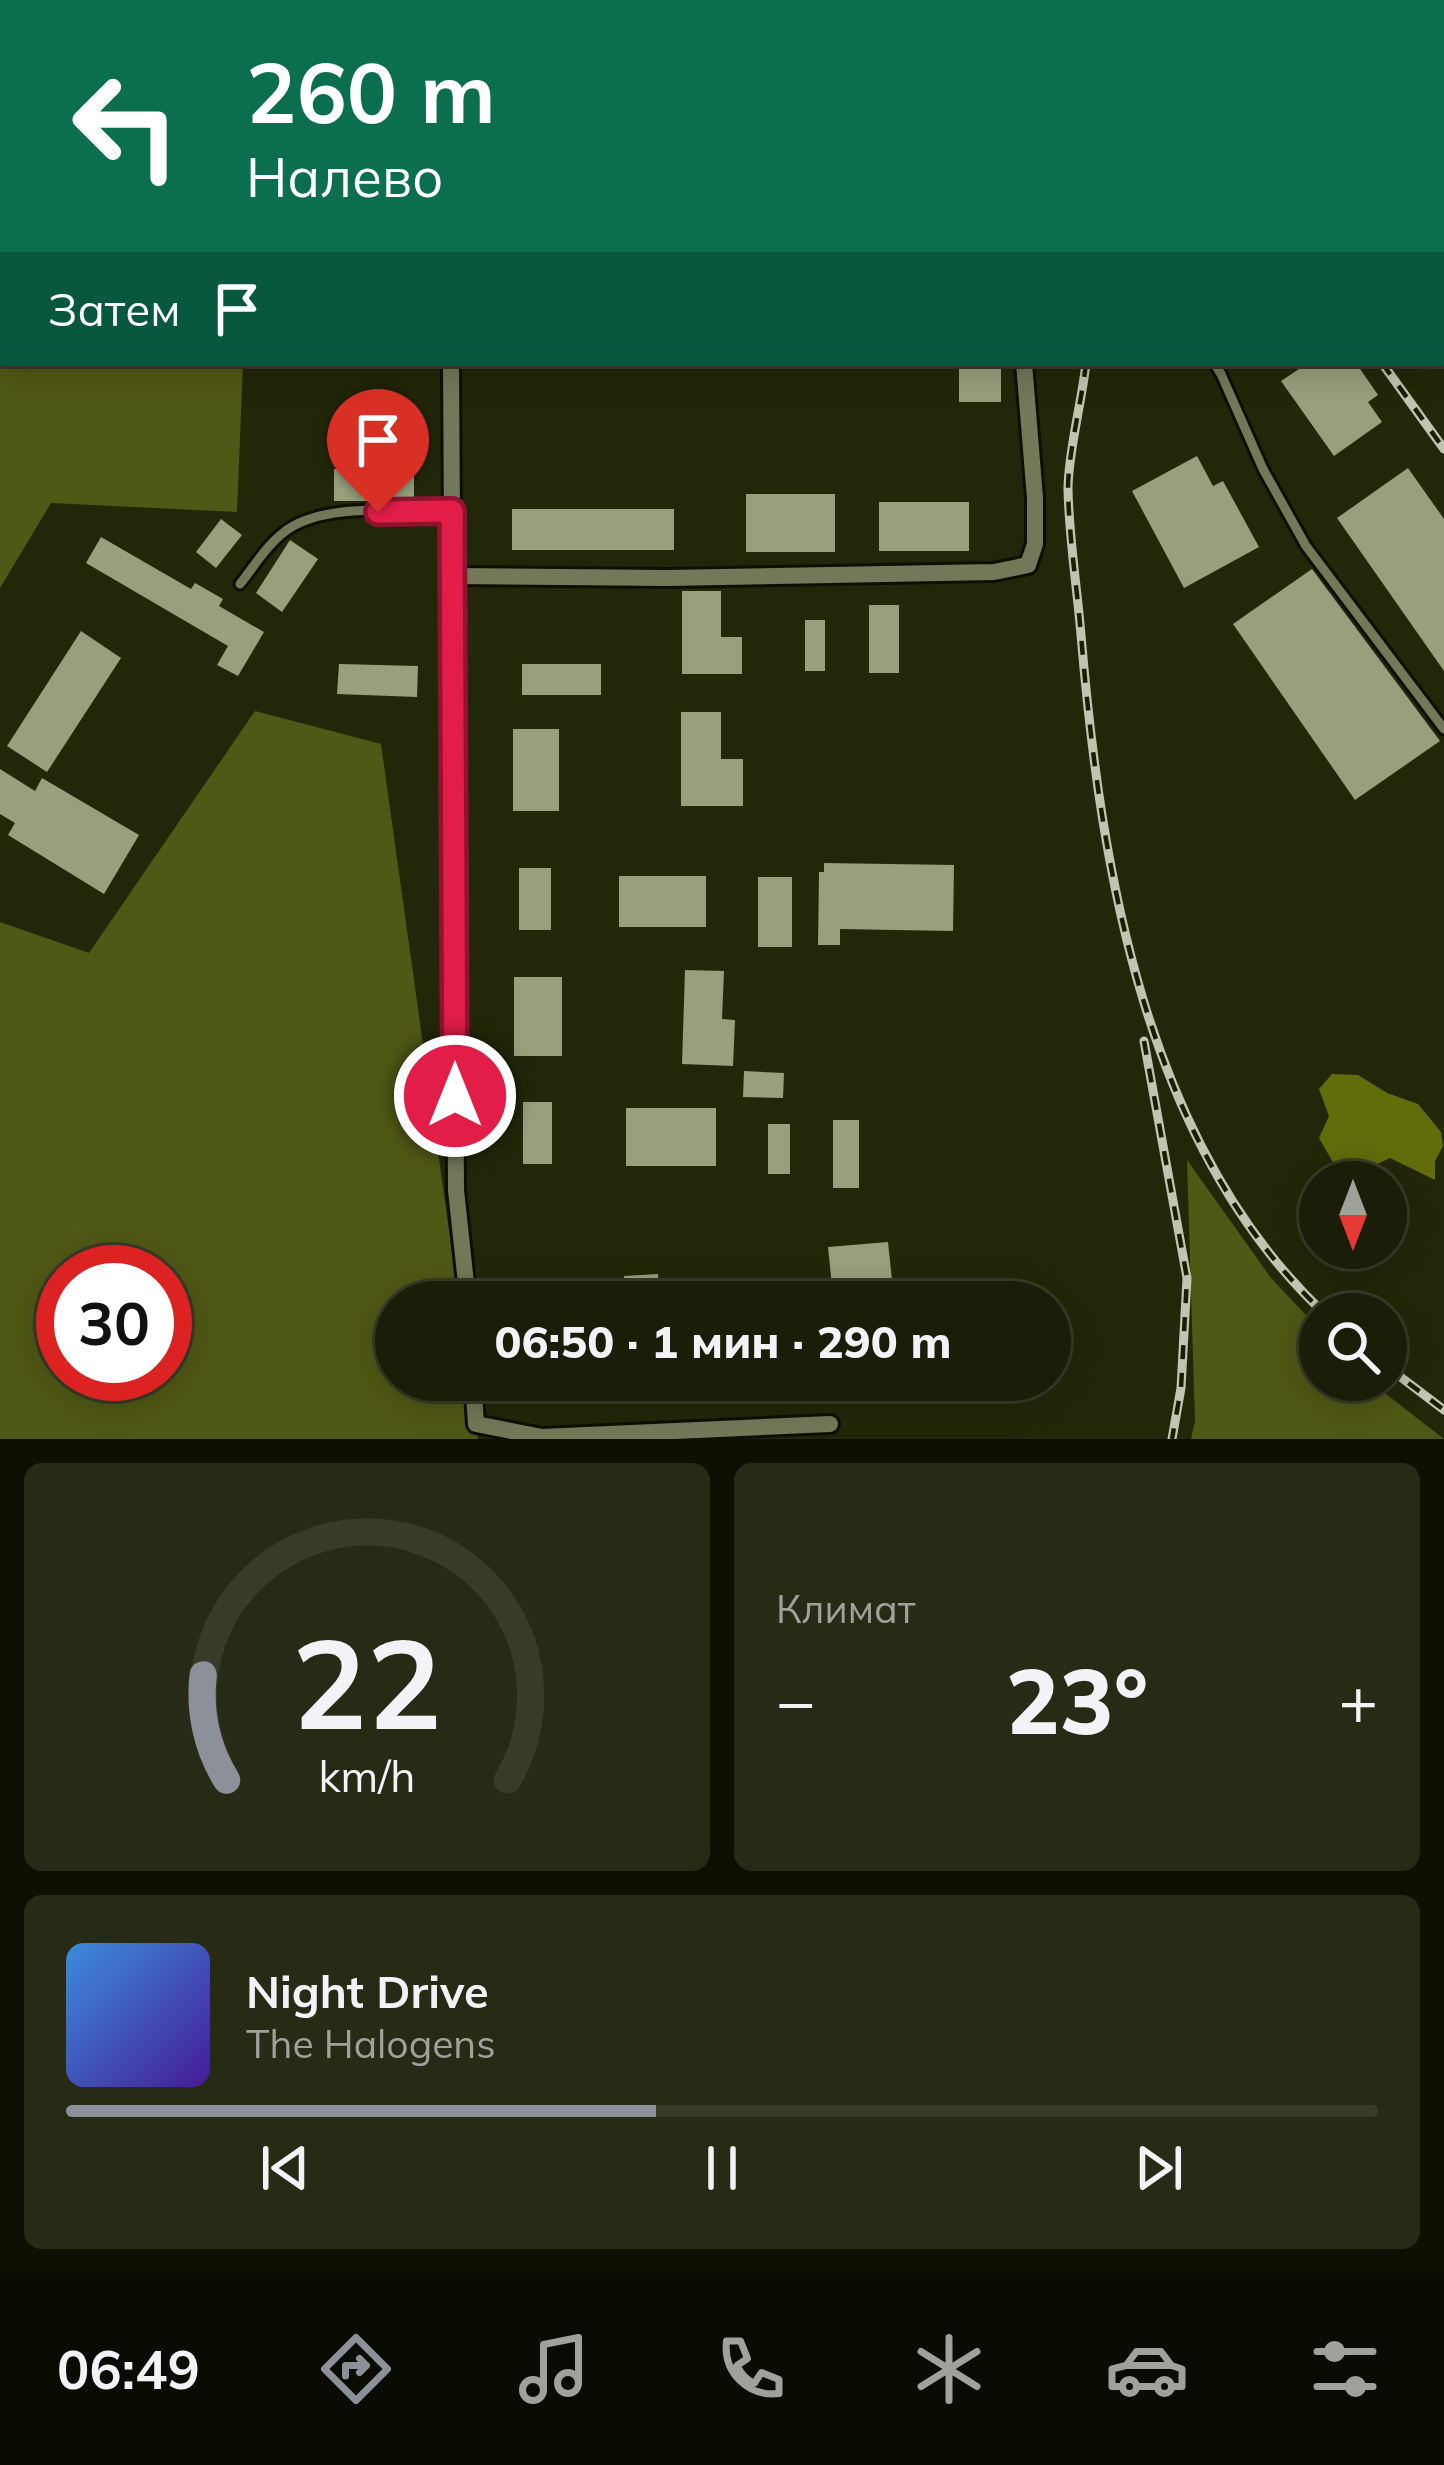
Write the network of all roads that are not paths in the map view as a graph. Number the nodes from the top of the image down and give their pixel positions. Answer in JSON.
{"nodes":[{"id":1,"x":451,"y":366,"type":"edge"},
{"id":2,"x":1024,"y":366,"type":"edge"},
{"id":3,"x":1216,"y":366,"type":"edge"},
{"id":4,"x":452,"y":511,"type":"junction"},
{"id":5,"x":454,"y":576,"type":"junction"},
{"id":6,"x":240,"y":584,"type":"dead end"},
{"id":7,"x":1444,"y":729,"type":"edge"},
{"id":8,"x":466,"y":1281,"type":"edge"},
{"id":9,"x":474,"y":1401,"type":"edge"},
{"id":10,"x":830,"y":1424,"type":"dead end"}],
"edges":[{"from":1,"to":4,"type":"street"},
{"from":2,"to":5,"type":"street"},
{"from":3,"to":7,"type":"lane"},
{"from":4,"to":5,"type":"street"},
{"from":4,"to":6,"type":"lane"},
{"from":5,"to":8,"type":"street"},
{"from":9,"to":10,"type":"street"}]}
